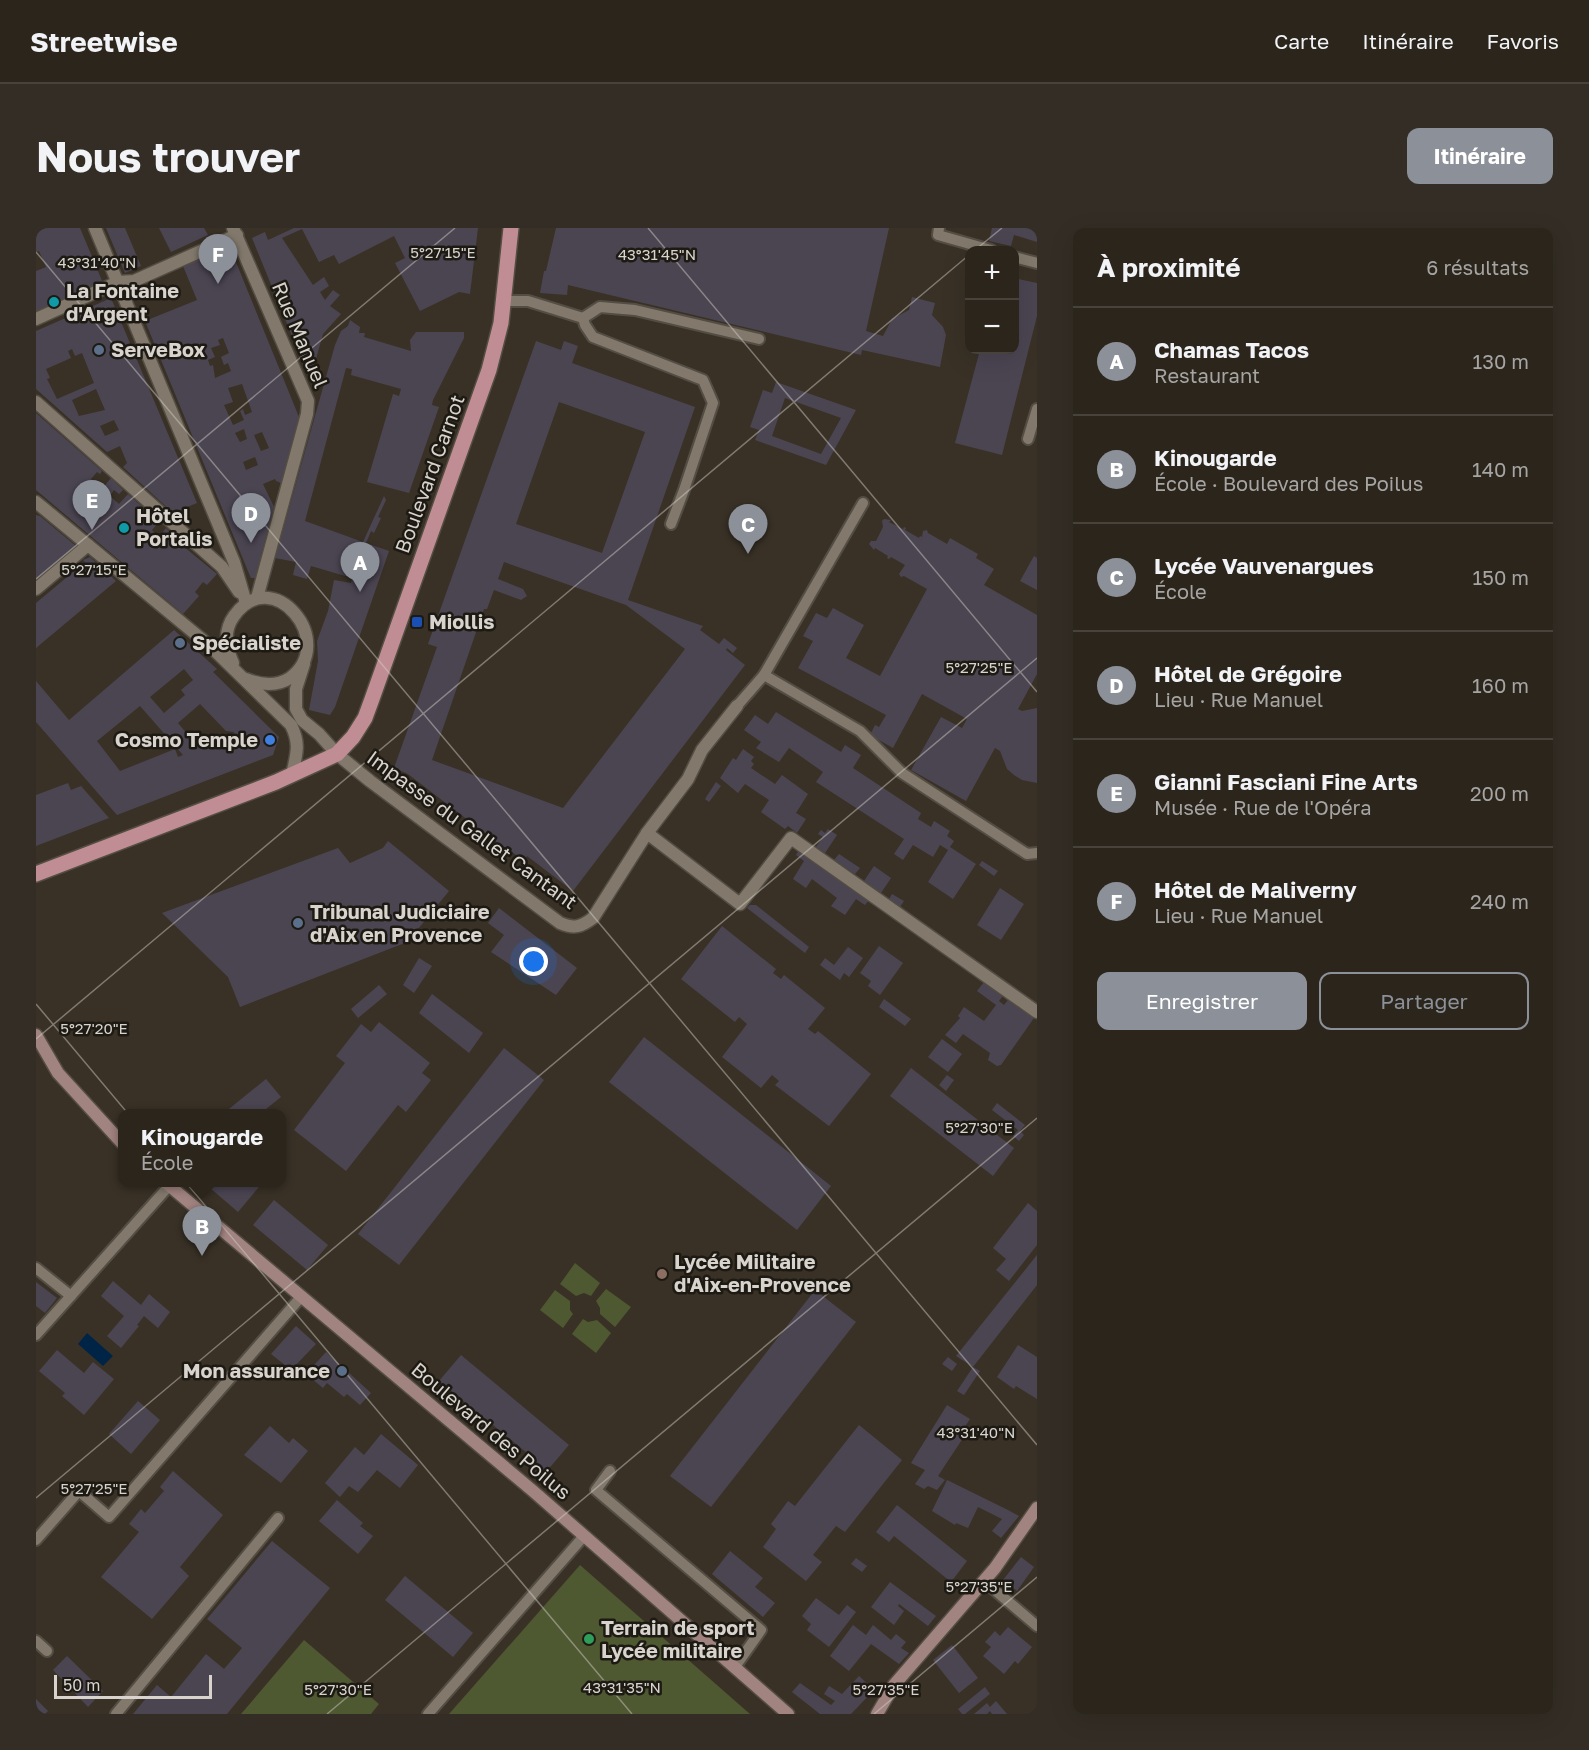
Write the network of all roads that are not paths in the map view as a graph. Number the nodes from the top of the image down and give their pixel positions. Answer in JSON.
{"nodes":[{"id":1,"x":95,"y":228,"type":"edge"},
{"id":2,"x":511,"y":228,"type":"edge"},
{"id":3,"x":939,"y":228,"type":"edge"},
{"id":4,"x":235,"y":231,"type":"edge"},
{"id":5,"x":978,"y":246,"type":"edge"},
{"id":6,"x":1019,"y":258,"type":"edge"},
{"id":7,"x":1037,"y":263,"type":"edge"},
{"id":8,"x":118,"y":282,"type":"junction"},
{"id":9,"x":504,"y":302,"type":"junction"},
{"id":10,"x":583,"y":318,"type":"junction"},
{"id":11,"x":36,"y":319,"type":"edge"},
{"id":12,"x":759,"y":339,"type":"dead end"},
{"id":13,"x":36,"y":402,"type":"edge"},
{"id":14,"x":1037,"y":409,"type":"edge"},
{"id":15,"x":1028,"y":439,"type":"dead end"},
{"id":16,"x":36,"y":502,"type":"edge"},
{"id":17,"x":863,"y":503,"type":"dead end"},
{"id":18,"x":671,"y":524,"type":"dead end"},
{"id":19,"x":88,"y":545,"type":"junction"},
{"id":20,"x":36,"y":589,"type":"edge"},
{"id":21,"x":252,"y":601,"type":"junction"},
{"id":22,"x":304,"y":664,"type":"junction"},
{"id":23,"x":241,"y":674,"type":"junction"},
{"id":24,"x":764,"y":675,"type":"junction"},
{"id":25,"x":736,"y":706,"type":"joint"},
{"id":26,"x":337,"y":754,"type":"junction"},
{"id":27,"x":292,"y":776,"type":"junction"},
{"id":28,"x":647,"y":833,"type":"junction"},
{"id":29,"x":1037,"y":853,"type":"edge"},
{"id":30,"x":36,"y":874,"type":"edge"},
{"id":31,"x":1037,"y":1012,"type":"edge"},
{"id":32,"x":36,"y":1035,"type":"edge"},
{"id":33,"x":118,"y":1138,"type":"edge"},
{"id":34,"x":164,"y":1187,"type":"edge"},
{"id":35,"x":171,"y":1187,"type":"edge"},
{"id":36,"x":36,"y":1268,"type":"edge"},
{"id":37,"x":71,"y":1296,"type":"junction"},
{"id":38,"x":301,"y":1297,"type":"junction"},
{"id":39,"x":36,"y":1335,"type":"edge"},
{"id":40,"x":610,"y":1471,"type":"dead end"},
{"id":41,"x":1037,"y":1508,"type":"edge"},
{"id":42,"x":278,"y":1518,"type":"dead end"},
{"id":43,"x":584,"y":1536,"type":"junction"},
{"id":44,"x":36,"y":1540,"type":"edge"},
{"id":45,"x":984,"y":1581,"type":"junction"},
{"id":46,"x":1037,"y":1626,"type":"edge"},
{"id":47,"x":36,"y":1641,"type":"edge"},
{"id":48,"x":47,"y":1651,"type":"dead end"},
{"id":49,"x":735,"y":1667,"type":"junction"},
{"id":50,"x":116,"y":1714,"type":"edge"},
{"id":51,"x":428,"y":1714,"type":"edge"},
{"id":52,"x":788,"y":1714,"type":"edge"},
{"id":53,"x":877,"y":1714,"type":"edge"}],
"edges":[{"from":1,"to":8,"type":"street"},
{"from":2,"to":9,"type":"main road","name":"Boulevard Carnot"},
{"from":3,"to":5,"type":"lane"},
{"from":4,"to":8,"type":"street"},
{"from":4,"to":21,"type":"street","name":"Rue Manuel"},
{"from":6,"to":7,"type":"lane"},
{"from":8,"to":11,"type":"street"},
{"from":8,"to":21,"type":"street"},
{"from":9,"to":10,"type":"lane"},
{"from":9,"to":26,"type":"main road","name":"Boulevard Carnot"},
{"from":10,"to":12,"type":"lane"},
{"from":10,"to":18,"type":"lane"},
{"from":13,"to":21,"type":"street"},
{"from":14,"to":15,"type":"lane"},
{"from":16,"to":19,"type":"street"},
{"from":17,"to":24,"type":"lane"},
{"from":19,"to":20,"type":"street"},
{"from":19,"to":23,"type":"street"},
{"from":21,"to":22,"type":"street"},
{"from":21,"to":23,"type":"street"},
{"from":22,"to":23,"type":"street"},
{"from":22,"to":26,"type":"street"},
{"from":23,"to":27,"type":"street"},
{"from":24,"to":25,"type":"lane"},
{"from":24,"to":29,"type":"lane"},
{"from":25,"to":28,"type":"street","name":"Impasse du Gallet Cantant"},
{"from":26,"to":27,"type":"main road","name":"Boulevard Carnot"},
{"from":26,"to":28,"type":"street","name":"Impasse du Gallet Cantant"},
{"from":27,"to":30,"type":"main road","name":"Boulevard Carnot"},
{"from":28,"to":31,"type":"street"},
{"from":32,"to":33,"type":"street"},
{"from":34,"to":37,"type":"lane"},
{"from":35,"to":38,"type":"street","name":"Boulevard des Poilus"},
{"from":36,"to":37,"type":"lane"},
{"from":37,"to":39,"type":"lane"},
{"from":38,"to":43,"type":"street","name":"Boulevard des Poilus"},
{"from":38,"to":44,"type":"lane"},
{"from":40,"to":49,"type":"lane"},
{"from":41,"to":45,"type":"street"},
{"from":42,"to":50,"type":"lane"},
{"from":43,"to":49,"type":"street","name":"Boulevard des Poilus"},
{"from":43,"to":51,"type":"lane"},
{"from":45,"to":46,"type":"lane"},
{"from":45,"to":53,"type":"street"},
{"from":47,"to":48,"type":"lane"},
{"from":49,"to":52,"type":"street","name":"Boulevard des Poilus"}]}
